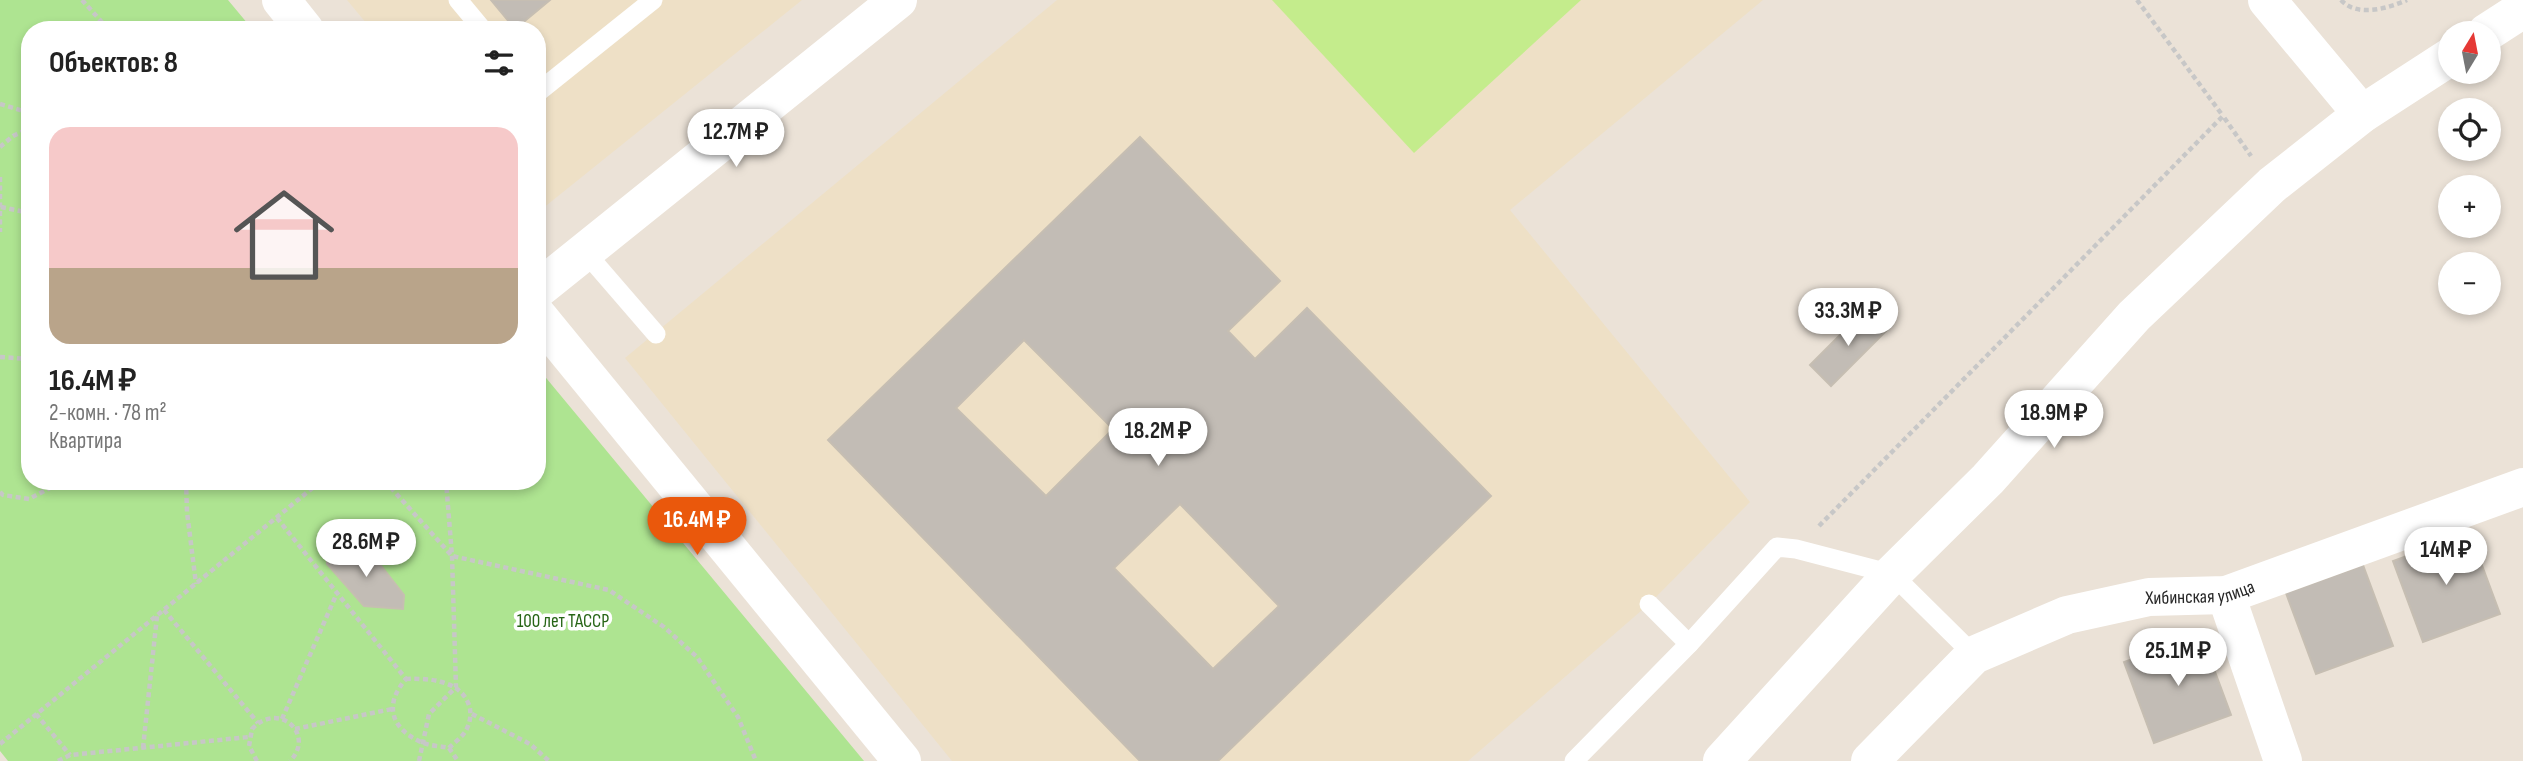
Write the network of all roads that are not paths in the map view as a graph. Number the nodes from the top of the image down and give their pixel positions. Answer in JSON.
{"nodes":[{"id":1,"x":281,"y":0,"type":"edge"},
{"id":2,"x":458,"y":0,"type":"edge"},
{"id":3,"x":653,"y":0,"type":"edge"},
{"id":4,"x":898,"y":0,"type":"edge"},
{"id":5,"x":2267,"y":0,"type":"edge"},
{"id":6,"x":2523,"y":9,"type":"edge"},
{"id":7,"x":298,"y":21,"type":"edge"},
{"id":8,"x":476,"y":21,"type":"edge"},
{"id":9,"x":2501,"y":23,"type":"edge"},
{"id":10,"x":2438,"y":65,"type":"edge"},
{"id":11,"x":546,"y":86,"type":"edge"},
{"id":12,"x":2362,"y":114,"type":"junction"},
{"id":13,"x":586,"y":253,"type":"junction"},
{"id":14,"x":546,"y":283,"type":"edge"},
{"id":15,"x":546,"y":326,"type":"edge"},
{"id":16,"x":656,"y":334,"type":"dead end"},
{"id":17,"x":2523,"y":487,"type":"edge"},
{"id":18,"x":1892,"y":575,"type":"junction"},
{"id":19,"x":2226,"y":595,"type":"junction"},
{"id":20,"x":1649,"y":604,"type":"dead end"},
{"id":21,"x":1689,"y":644,"type":"junction"},
{"id":22,"x":1975,"y":655,"type":"junction"},
{"id":23,"x":902,"y":761,"type":"edge"},
{"id":24,"x":1574,"y":761,"type":"edge"},
{"id":25,"x":1722,"y":761,"type":"edge"},
{"id":26,"x":1870,"y":761,"type":"edge"},
{"id":27,"x":2283,"y":761,"type":"edge"}],
"edges":[{"from":1,"to":7,"type":"street"},
{"from":2,"to":8,"type":"lane"},
{"from":3,"to":11,"type":"lane"},
{"from":4,"to":13,"type":"street"},
{"from":5,"to":12,"type":"street"},
{"from":6,"to":9,"type":"street"},
{"from":10,"to":12,"type":"street"},
{"from":12,"to":18,"type":"street"},
{"from":13,"to":14,"type":"street"},
{"from":13,"to":16,"type":"lane"},
{"from":15,"to":23,"type":"street"},
{"from":17,"to":19,"type":"street","name":"Хибинская улица"},
{"from":18,"to":21,"type":"lane"},
{"from":18,"to":22,"type":"lane"},
{"from":18,"to":25,"type":"street"},
{"from":19,"to":22,"type":"street","name":"Хибинская улица"},
{"from":19,"to":27,"type":"street"},
{"from":20,"to":21,"type":"lane"},
{"from":21,"to":24,"type":"lane"},
{"from":22,"to":26,"type":"street","name":"Хибинская улица"}]}
